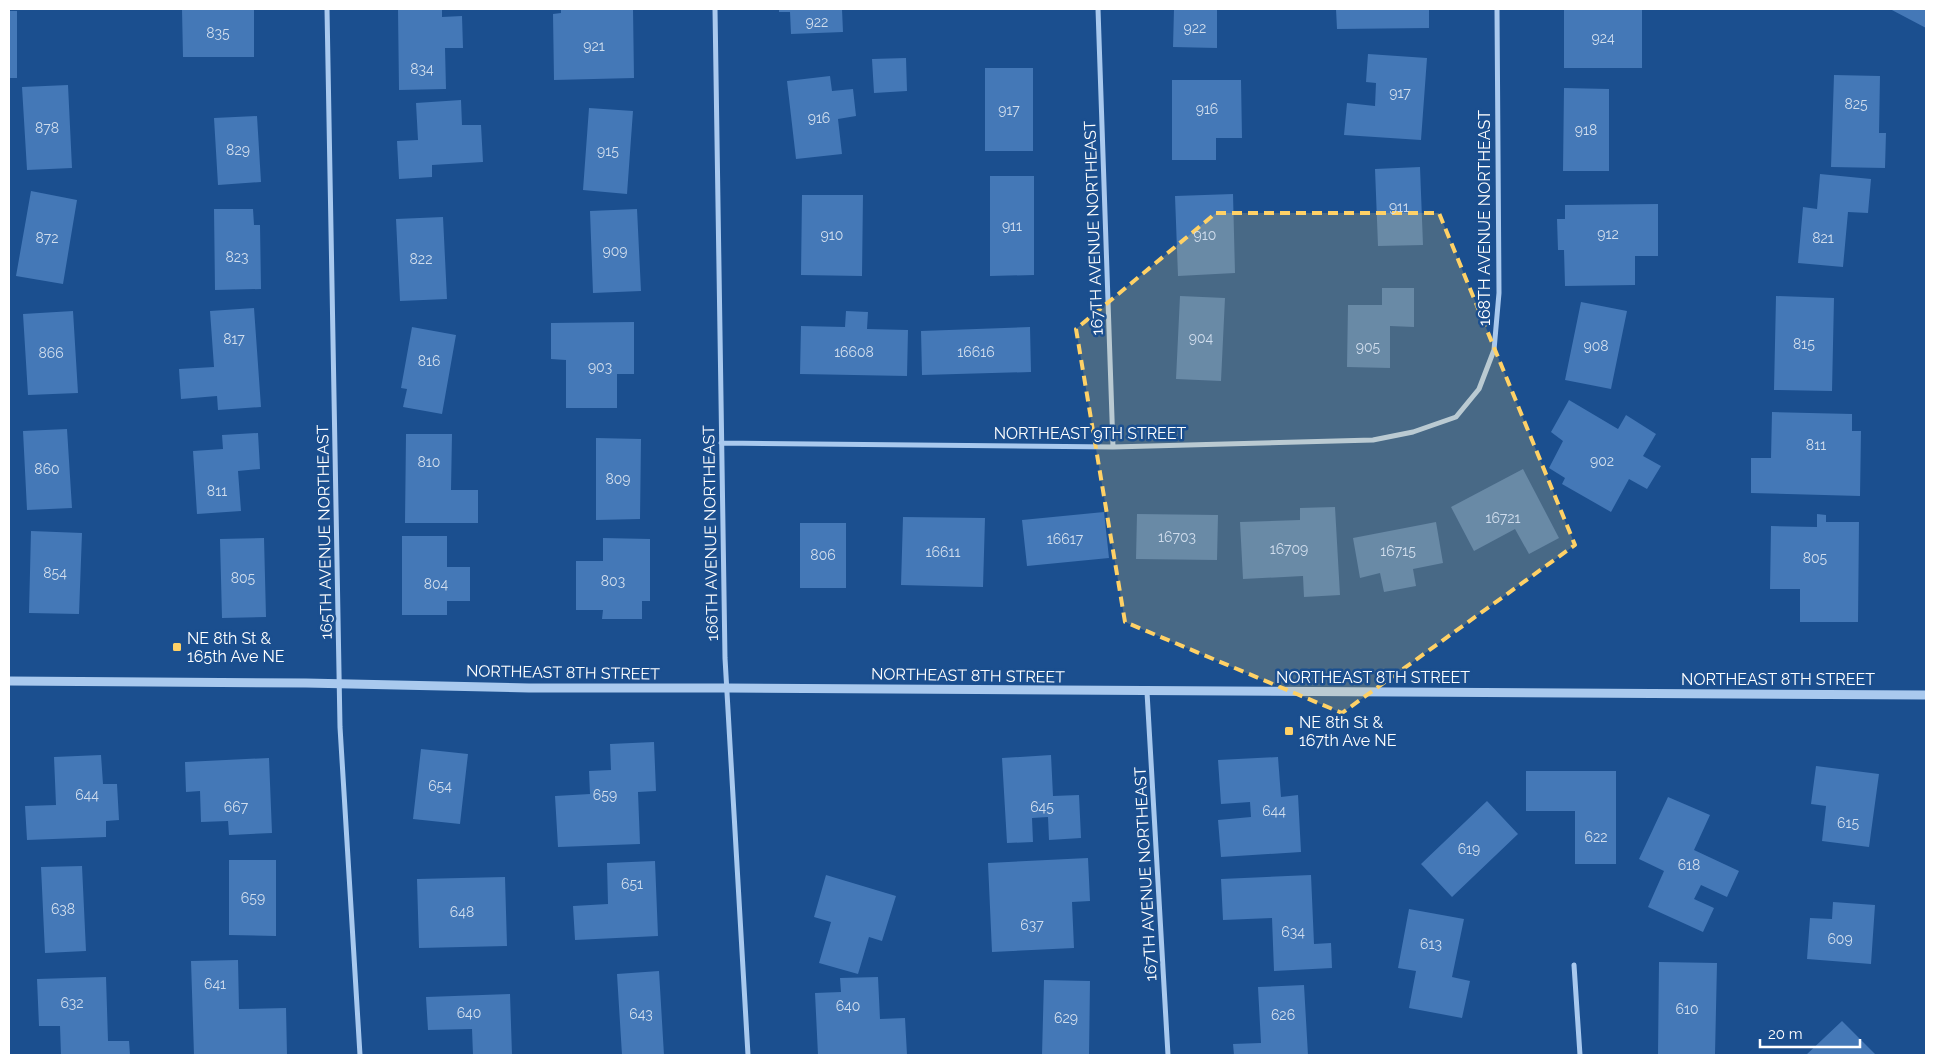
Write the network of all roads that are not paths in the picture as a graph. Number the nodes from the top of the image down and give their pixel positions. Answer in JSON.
{"nodes":[{"id":1,"x":328,"y":9,"type":"edge"},
{"id":2,"x":715,"y":9,"type":"edge"},
{"id":3,"x":1098,"y":9,"type":"edge"},
{"id":4,"x":1497,"y":9,"type":"edge"},
{"id":5,"x":1456,"y":417,"type":"joint"},
{"id":6,"x":721,"y":443,"type":"junction"},
{"id":7,"x":1113,"y":447,"type":"junction"},
{"id":8,"x":9,"y":681,"type":"edge"},
{"id":9,"x":339,"y":683,"type":"junction"},
{"id":10,"x":727,"y":688,"type":"junction"},
{"id":11,"x":1147,"y":692,"type":"junction"},
{"id":12,"x":1926,"y":695,"type":"edge"},
{"id":13,"x":1574,"y":965,"type":"dead end"},
{"id":14,"x":360,"y":1055,"type":"edge"},
{"id":15,"x":748,"y":1055,"type":"edge"},
{"id":16,"x":1168,"y":1055,"type":"edge"},
{"id":17,"x":1580,"y":1055,"type":"edge"}],
"edges":[{"from":1,"to":9,"type":"street","name":"165TH AVENUE NORTHEAST"},
{"from":2,"to":6,"type":"street","name":"166TH AVENUE NORTHEAST"},
{"from":3,"to":7,"type":"street","name":"167TH AVENUE NORTHEAST"},
{"from":4,"to":5,"type":"street","name":"168TH AVENUE NORTHEAST"},
{"from":5,"to":7,"type":"street","name":"NORTHEAST 9TH STREET"},
{"from":6,"to":7,"type":"street","name":"NORTHEAST 9TH STREET"},
{"from":6,"to":10,"type":"street","name":"166TH AVENUE NORTHEAST"},
{"from":8,"to":9,"type":"street","name":"NORTHEAST 8TH STREET"},
{"from":9,"to":10,"type":"street","name":"NORTHEAST 8TH STREET"},
{"from":9,"to":14,"type":"street","name":"165TH AVENUE NORTHEAST"},
{"from":10,"to":11,"type":"street","name":"NORTHEAST 8TH STREET"},
{"from":10,"to":15,"type":"street","name":"166TH AVENUE NORTHEAST"},
{"from":11,"to":12,"type":"street","name":"NORTHEAST 8TH STREET"},
{"from":11,"to":16,"type":"street","name":"167TH AVENUE NORTHEAST"},
{"from":13,"to":17,"type":"street"}]}
